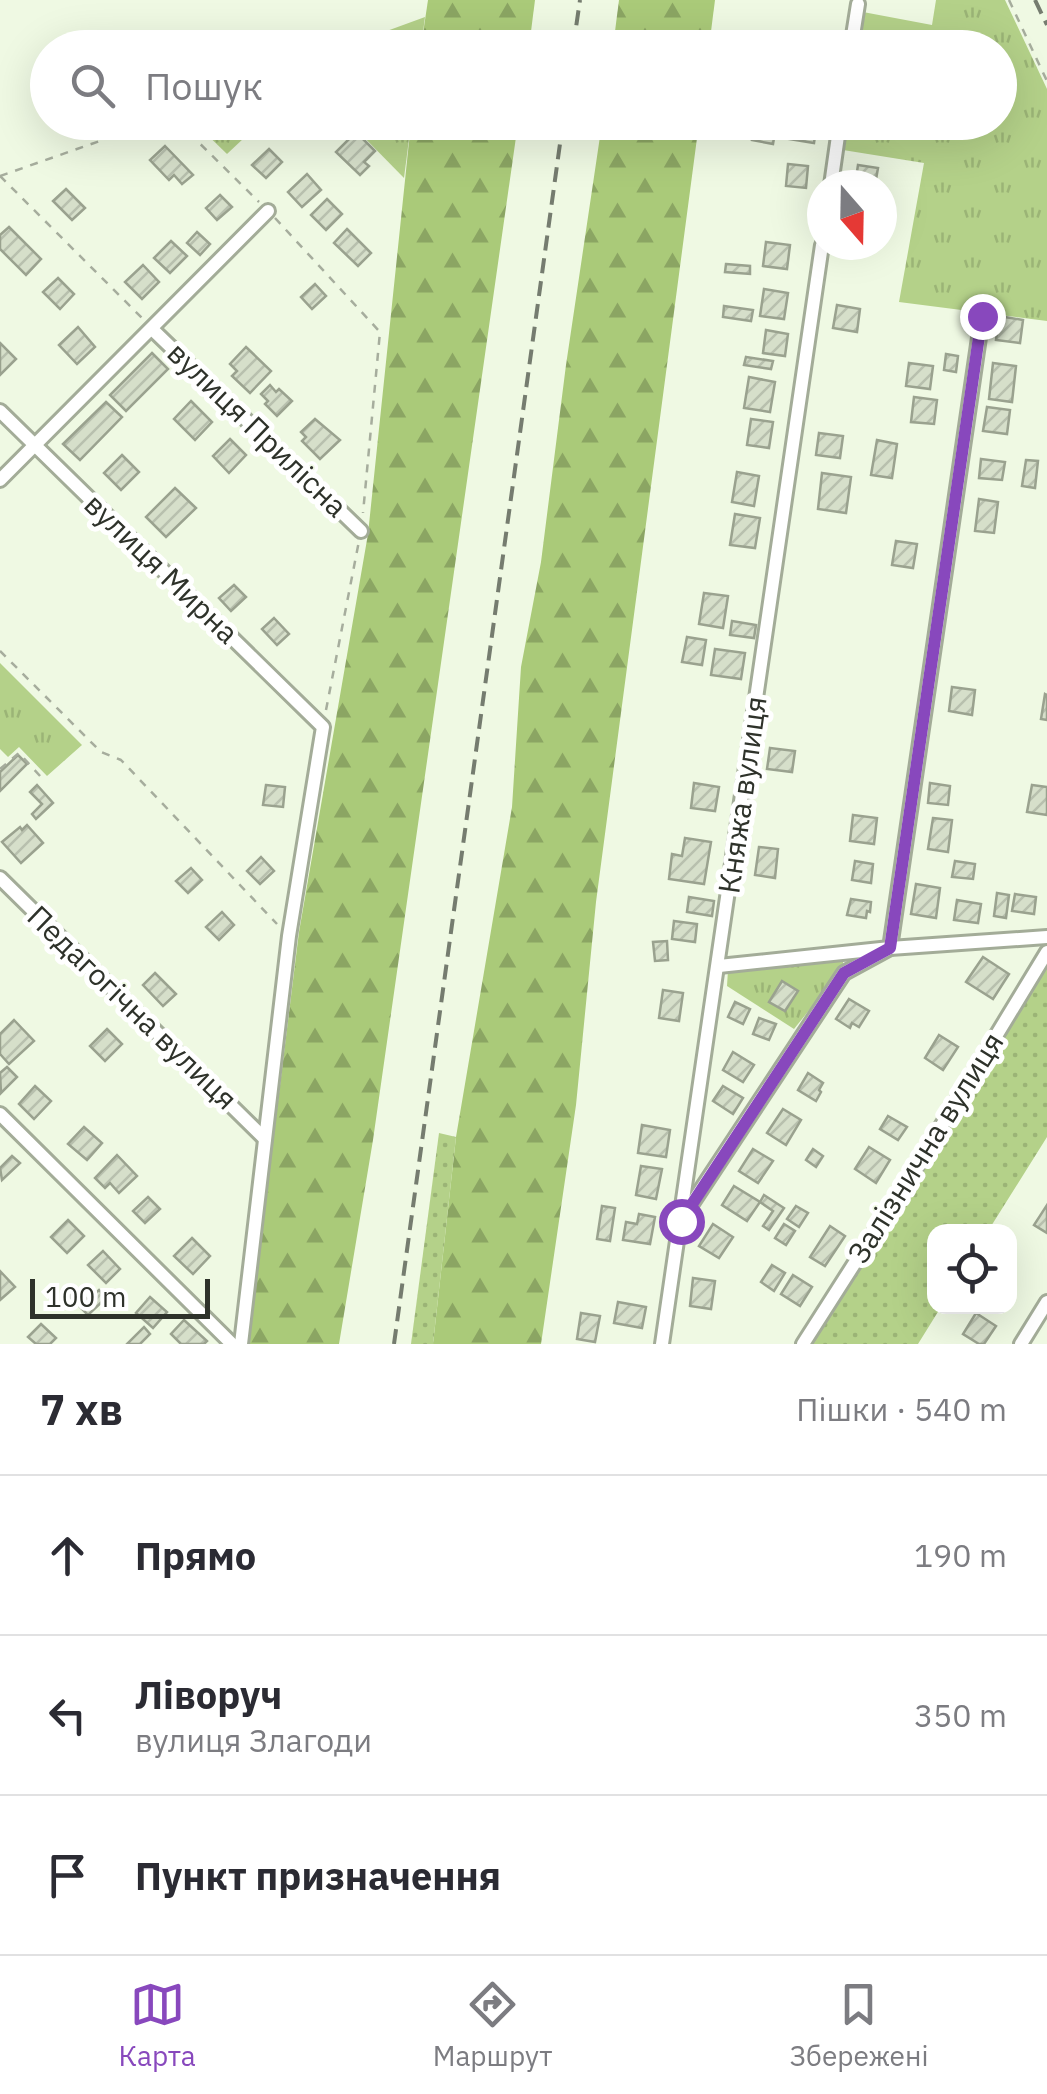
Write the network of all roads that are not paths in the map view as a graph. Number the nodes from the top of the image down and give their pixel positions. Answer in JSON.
{"nodes":[{"id":1,"x":858,"y":4,"type":"dead end"},
{"id":2,"x":854,"y":30,"type":"edge"},
{"id":3,"x":837,"y":140,"type":"edge"},
{"id":4,"x":833,"y":170,"type":"edge"},
{"id":5,"x":268,"y":211,"type":"road end"},
{"id":6,"x":820,"y":260,"type":"edge"},
{"id":7,"x":982,"y":316,"type":"dead end"},
{"id":8,"x":152,"y":328,"type":"junction"},
{"id":9,"x":0,"y":411,"type":"edge"},
{"id":10,"x":35,"y":446,"type":"junction"},
{"id":11,"x":0,"y":480,"type":"edge"},
{"id":12,"x":361,"y":531,"type":"dead end"},
{"id":13,"x":0,"y":878,"type":"edge"},
{"id":14,"x":1047,"y":937,"type":"edge"},
{"id":15,"x":890,"y":948,"type":"junction"},
{"id":16,"x":1047,"y":952,"type":"edge"},
{"id":17,"x":718,"y":966,"type":"junction"},
{"id":18,"x":0,"y":1114,"type":"edge"},
{"id":19,"x":265,"y":1138,"type":"junction"},
{"id":20,"x":681,"y":1221,"type":"junction"},
{"id":21,"x":1047,"y":1302,"type":"edge"},
{"id":22,"x":232,"y":1344,"type":"edge"},
{"id":23,"x":241,"y":1344,"type":"edge"},
{"id":24,"x":662,"y":1344,"type":"edge"},
{"id":25,"x":803,"y":1344,"type":"edge"},
{"id":26,"x":1021,"y":1344,"type":"edge"}],
"edges":[{"from":1,"to":2,"type":"street"},
{"from":3,"to":4,"type":"street"},
{"from":5,"to":8,"type":"street"},
{"from":6,"to":17,"type":"street","name":"Княжа вулиця"},
{"from":7,"to":15,"type":"street"},
{"from":8,"to":10,"type":"street"},
{"from":8,"to":12,"type":"street","name":"вулиця Прилісна"},
{"from":9,"to":10,"type":"street","name":"вулиця Мирна"},
{"from":10,"to":11,"type":"street"},
{"from":10,"to":19,"type":"street","name":"вулиця Мирна"},
{"from":13,"to":19,"type":"street","name":"Педагогічна вулиця"},
{"from":14,"to":15,"type":"street"},
{"from":15,"to":17,"type":"street"},
{"from":15,"to":20,"type":"street"},
{"from":16,"to":25,"type":"street","name":"Залізнична вулиця"},
{"from":17,"to":20,"type":"street","name":"Княжа вулиця"},
{"from":18,"to":22,"type":"street"},
{"from":19,"to":23,"type":"street"},
{"from":20,"to":24,"type":"street","name":"Княжа вулиця"},
{"from":21,"to":26,"type":"street"}]}
